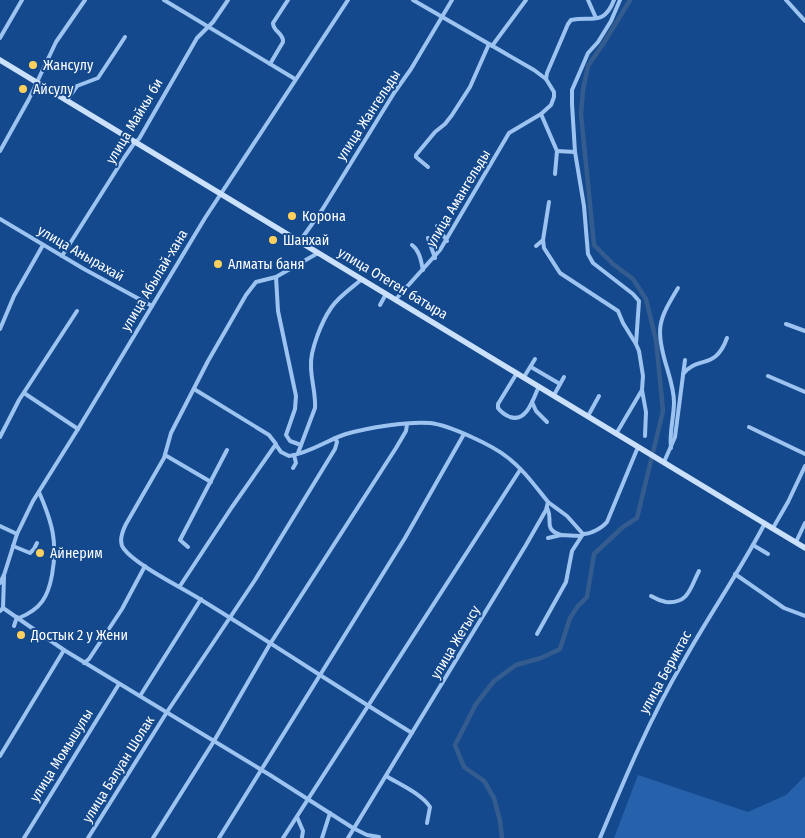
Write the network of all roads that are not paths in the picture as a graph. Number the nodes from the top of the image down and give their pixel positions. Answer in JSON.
{"nodes":[{"id":1,"x":22,"y":0,"type":"edge"},
{"id":2,"x":85,"y":0,"type":"edge"},
{"id":3,"x":164,"y":0,"type":"edge"},
{"id":4,"x":228,"y":0,"type":"edge"},
{"id":5,"x":288,"y":0,"type":"edge"},
{"id":6,"x":348,"y":0,"type":"edge"},
{"id":7,"x":414,"y":0,"type":"edge"},
{"id":8,"x":452,"y":0,"type":"edge"},
{"id":9,"x":526,"y":0,"type":"edge"},
{"id":10,"x":588,"y":0,"type":"edge"},
{"id":11,"x":614,"y":0,"type":"edge"},
{"id":12,"x":620,"y":0,"type":"edge"},
{"id":13,"x":786,"y":0,"type":"edge"},
{"id":14,"x":441,"y":17,"type":"junction"},
{"id":15,"x":596,"y":18,"type":"junction"},
{"id":16,"x":805,"y":21,"type":"edge"},
{"id":17,"x":208,"y":27,"type":"junction"},
{"id":18,"x":125,"y":37,"type":"dead end"},
{"id":19,"x":0,"y":38,"type":"edge"},
{"id":20,"x":490,"y":45,"type":"junction"},
{"id":21,"x":0,"y":60,"type":"edge"},
{"id":22,"x":270,"y":64,"type":"junction"},
{"id":23,"x":295,"y":79,"type":"junction"},
{"id":24,"x":546,"y":79,"type":"junction"},
{"id":25,"x":38,"y":83,"type":"junction"},
{"id":26,"x":66,"y":100,"type":"junction"},
{"id":27,"x":541,"y":114,"type":"junction"},
{"id":28,"x":135,"y":142,"type":"junction"},
{"id":29,"x":0,"y":151,"type":"edge"},
{"id":30,"x":557,"y":151,"type":"junction"},
{"id":31,"x":575,"y":152,"type":"junction"},
{"id":32,"x":428,"y":166,"type":"dead end"},
{"id":33,"x":555,"y":174,"type":"dead end"},
{"id":34,"x":221,"y":194,"type":"junction"},
{"id":35,"x":549,"y":202,"type":"dead end"},
{"id":36,"x":0,"y":219,"type":"edge"},
{"id":37,"x":438,"y":226,"type":"dead end"},
{"id":38,"x":428,"y":238,"type":"dead end"},
{"id":39,"x":543,"y":240,"type":"junction"},
{"id":40,"x":300,"y":241,"type":"junction"},
{"id":41,"x":447,"y":241,"type":"junction"},
{"id":42,"x":44,"y":245,"type":"junction"},
{"id":43,"x":412,"y":245,"type":"dead end"},
{"id":44,"x":536,"y":246,"type":"dead end"},
{"id":45,"x":318,"y":254,"type":"junction"},
{"id":46,"x":62,"y":256,"type":"junction"},
{"id":47,"x":434,"y":258,"type":"junction"},
{"id":48,"x":423,"y":270,"type":"junction"},
{"id":49,"x":276,"y":277,"type":"junction"},
{"id":50,"x":362,"y":279,"type":"junction"},
{"id":51,"x":678,"y":288,"type":"dead end"},
{"id":52,"x":386,"y":293,"type":"junction"},
{"id":53,"x":396,"y":299,"type":"junction"},
{"id":54,"x":380,"y":305,"type":"dead end"},
{"id":55,"x":152,"y":306,"type":"junction"},
{"id":56,"x":77,"y":311,"type":"dead end"},
{"id":57,"x":786,"y":324,"type":"dead end"},
{"id":58,"x":0,"y":329,"type":"edge"},
{"id":59,"x":805,"y":331,"type":"edge"},
{"id":60,"x":727,"y":338,"type":"dead end"},
{"id":61,"x":636,"y":344,"type":"junction"},
{"id":62,"x":535,"y":360,"type":"dead end"},
{"id":63,"x":685,"y":360,"type":"dead end"},
{"id":64,"x":531,"y":367,"type":"junction"},
{"id":65,"x":517,"y":373,"type":"junction"},
{"id":66,"x":684,"y":374,"type":"junction"},
{"id":67,"x":768,"y":376,"type":"dead end"},
{"id":68,"x":524,"y":377,"type":"junction"},
{"id":69,"x":564,"y":377,"type":"dead end"},
{"id":70,"x":560,"y":384,"type":"junction"},
{"id":71,"x":539,"y":386,"type":"junction"},
{"id":72,"x":194,"y":389,"type":"junction"},
{"id":73,"x":642,"y":390,"type":"junction"},
{"id":74,"x":805,"y":392,"type":"edge"},
{"id":75,"x":24,"y":393,"type":"junction"},
{"id":76,"x":554,"y":395,"type":"junction"},
{"id":77,"x":598,"y":396,"type":"dead end"},
{"id":78,"x":532,"y":402,"type":"junction"},
{"id":79,"x":588,"y":416,"type":"junction"},
{"id":80,"x":547,"y":422,"type":"dead end"},
{"id":81,"x":407,"y":424,"type":"junction"},
{"id":82,"x":748,"y":427,"type":"dead end"},
{"id":83,"x":78,"y":429,"type":"junction"},
{"id":84,"x":464,"y":434,"type":"junction"},
{"id":85,"x":616,"y":434,"type":"junction"},
{"id":86,"x":645,"y":436,"type":"dead end"},
{"id":87,"x":0,"y":437,"type":"edge"},
{"id":88,"x":335,"y":438,"type":"junction"},
{"id":89,"x":276,"y":446,"type":"junction"},
{"id":90,"x":301,"y":446,"type":"junction"},
{"id":91,"x":638,"y":447,"type":"junction"},
{"id":92,"x":671,"y":448,"type":"junction"},
{"id":93,"x":227,"y":450,"type":"dead end"},
{"id":94,"x":296,"y":454,"type":"junction"},
{"id":95,"x":805,"y":454,"type":"edge"},
{"id":96,"x":165,"y":455,"type":"junction"},
{"id":97,"x":664,"y":462,"type":"junction"},
{"id":98,"x":805,"y":466,"type":"edge"},
{"id":99,"x":293,"y":468,"type":"dead end"},
{"id":100,"x":520,"y":470,"type":"junction"},
{"id":101,"x":211,"y":482,"type":"junction"},
{"id":102,"x":39,"y":492,"type":"junction"},
{"id":103,"x":548,"y":502,"type":"junction"},
{"id":104,"x":547,"y":508,"type":"junction"},
{"id":105,"x":764,"y":523,"type":"junction"},
{"id":106,"x":805,"y":523,"type":"edge"},
{"id":107,"x":0,"y":526,"type":"edge"},
{"id":108,"x":773,"y":528,"type":"junction"},
{"id":109,"x":17,"y":534,"type":"junction"},
{"id":110,"x":561,"y":535,"type":"junction"},
{"id":111,"x":581,"y":535,"type":"junction"},
{"id":112,"x":548,"y":538,"type":"dead end"},
{"id":113,"x":796,"y":542,"type":"junction"},
{"id":114,"x":37,"y":543,"type":"dead end"},
{"id":115,"x":752,"y":544,"type":"junction"},
{"id":116,"x":13,"y":546,"type":"junction"},
{"id":117,"x":188,"y":547,"type":"dead end"},
{"id":118,"x":805,"y":548,"type":"edge"},
{"id":119,"x":768,"y":554,"type":"dead end"},
{"id":120,"x":146,"y":566,"type":"junction"},
{"id":121,"x":699,"y":571,"type":"dead end"},
{"id":122,"x":735,"y":574,"type":"junction"},
{"id":123,"x":4,"y":575,"type":"junction"},
{"id":124,"x":0,"y":583,"type":"edge"},
{"id":125,"x":180,"y":586,"type":"junction"},
{"id":126,"x":651,"y":596,"type":"dead end"},
{"id":127,"x":201,"y":599,"type":"junction"},
{"id":128,"x":2,"y":610,"type":"edge"},
{"id":129,"x":805,"y":616,"type":"edge"},
{"id":130,"x":230,"y":617,"type":"junction"},
{"id":131,"x":18,"y":618,"type":"junction"},
{"id":132,"x":14,"y":626,"type":"dead end"},
{"id":133,"x":537,"y":634,"type":"dead end"},
{"id":134,"x":270,"y":644,"type":"junction"},
{"id":135,"x":64,"y":650,"type":"junction"},
{"id":136,"x":84,"y":663,"type":"junction"},
{"id":137,"x":320,"y":676,"type":"junction"},
{"id":138,"x":119,"y":684,"type":"junction"},
{"id":139,"x":140,"y":696,"type":"junction"},
{"id":140,"x":368,"y":706,"type":"junction"},
{"id":141,"x":167,"y":712,"type":"junction"},
{"id":142,"x":412,"y":734,"type":"junction"},
{"id":143,"x":214,"y":741,"type":"junction"},
{"id":144,"x":0,"y":756,"type":"edge"},
{"id":145,"x":262,"y":770,"type":"junction"},
{"id":146,"x":386,"y":776,"type":"junction"},
{"id":147,"x":308,"y":799,"type":"junction"},
{"id":148,"x":330,"y":813,"type":"junction"},
{"id":149,"x":296,"y":817,"type":"junction"},
{"id":150,"x":427,"y":823,"type":"dead end"},
{"id":151,"x":353,"y":828,"type":"junction"},
{"id":152,"x":302,"y":837,"type":"edge"},
{"id":153,"x":379,"y":837,"type":"edge"},
{"id":154,"x":24,"y":838,"type":"edge"},
{"id":155,"x":88,"y":838,"type":"edge"},
{"id":156,"x":153,"y":838,"type":"edge"},
{"id":157,"x":219,"y":838,"type":"edge"},
{"id":158,"x":283,"y":838,"type":"edge"},
{"id":159,"x":322,"y":838,"type":"edge"},
{"id":160,"x":348,"y":838,"type":"edge"},
{"id":161,"x":600,"y":838,"type":"edge"}],
"edges":[{"from":1,"to":19,"type":"street"},
{"from":2,"to":25,"type":"street"},
{"from":3,"to":17,"type":"street"},
{"from":4,"to":17,"type":"street","name":"улица Майкы би"},
{"from":5,"to":22,"type":"street"},
{"from":6,"to":23,"type":"street","name":"улица Абылай-хана"},
{"from":7,"to":14,"type":"street"},
{"from":8,"to":14,"type":"street","name":"улица Жангельды"},
{"from":9,"to":20,"type":"street"},
{"from":10,"to":15,"type":"street"},
{"from":11,"to":15,"type":"street"},
{"from":12,"to":31,"type":"street"},
{"from":13,"to":16,"type":"street"},
{"from":14,"to":20,"type":"street"},
{"from":14,"to":40,"type":"street","name":"улица Жангельды"},
{"from":15,"to":24,"type":"street"},
{"from":17,"to":22,"type":"street"},
{"from":17,"to":28,"type":"street","name":"улица Майкы би"},
{"from":18,"to":26,"type":"street"},
{"from":20,"to":24,"type":"street"},
{"from":20,"to":32,"type":"street"},
{"from":21,"to":25,"type":"main road","name":"улица Отеген батыра"},
{"from":22,"to":23,"type":"street"},
{"from":23,"to":34,"type":"street","name":"улица Абылай-хана"},
{"from":24,"to":27,"type":"street","name":"улица Амангельды"},
{"from":25,"to":26,"type":"main road","name":"улица Отеген батыра"},
{"from":25,"to":29,"type":"street"},
{"from":26,"to":28,"type":"main road","name":"улица Отеген батыра"},
{"from":27,"to":30,"type":"street"},
{"from":27,"to":41,"type":"street","name":"улица Амангельды"},
{"from":28,"to":34,"type":"main road","name":"улица Отеген батыра"},
{"from":28,"to":46,"type":"street","name":"улица Майкы би"},
{"from":30,"to":31,"type":"street"},
{"from":30,"to":33,"type":"street"},
{"from":31,"to":61,"type":"street"},
{"from":34,"to":40,"type":"main road","name":"улица Отеген батыра"},
{"from":34,"to":55,"type":"street","name":"улица Абылай-хана"},
{"from":35,"to":39,"type":"street"},
{"from":36,"to":42,"type":"street","name":"улица Анырахай"},
{"from":37,"to":41,"type":"street"},
{"from":38,"to":47,"type":"street"},
{"from":39,"to":44,"type":"street"},
{"from":39,"to":61,"type":"street"},
{"from":40,"to":45,"type":"main road","name":"улица Отеген батыра"},
{"from":41,"to":47,"type":"street","name":"улица Амангельды"},
{"from":42,"to":46,"type":"street","name":"улица Анырахай"},
{"from":42,"to":58,"type":"street"},
{"from":43,"to":48,"type":"street"},
{"from":45,"to":49,"type":"street"},
{"from":45,"to":50,"type":"main road","name":"улица Отеген батыра"},
{"from":46,"to":55,"type":"street","name":"улица Анырахай"},
{"from":47,"to":48,"type":"street","name":"улица Амангельды"},
{"from":48,"to":53,"type":"street","name":"улица Амангельды"},
{"from":49,"to":72,"type":"street"},
{"from":49,"to":90,"type":"street"},
{"from":50,"to":52,"type":"main road","name":"улица Отеген батыра"},
{"from":50,"to":90,"type":"street"},
{"from":51,"to":92,"type":"street"},
{"from":52,"to":53,"type":"main road","name":"улица Отеген батыра"},
{"from":52,"to":54,"type":"street"},
{"from":53,"to":65,"type":"main road","name":"улица Отеген батыра"},
{"from":55,"to":83,"type":"street","name":"улица Абылай-хана"},
{"from":56,"to":75,"type":"street"},
{"from":57,"to":59,"type":"street"},
{"from":60,"to":66,"type":"street"},
{"from":61,"to":73,"type":"street"},
{"from":62,"to":64,"type":"street"},
{"from":63,"to":66,"type":"street"},
{"from":64,"to":68,"type":"street"},
{"from":64,"to":70,"type":"street"},
{"from":65,"to":68,"type":"main road","name":"улица Отеген батыра"},
{"from":65,"to":78,"type":"street"},
{"from":66,"to":92,"type":"street"},
{"from":67,"to":74,"type":"street"},
{"from":68,"to":71,"type":"main road","name":"улица Отеген батыра"},
{"from":69,"to":70,"type":"street"},
{"from":70,"to":76,"type":"street"},
{"from":71,"to":76,"type":"main road","name":"улица Отеген батыра"},
{"from":71,"to":78,"type":"street"},
{"from":72,"to":89,"type":"street"},
{"from":72,"to":96,"type":"street"},
{"from":73,"to":85,"type":"street"},
{"from":73,"to":86,"type":"street"},
{"from":75,"to":83,"type":"street"},
{"from":75,"to":87,"type":"street"},
{"from":76,"to":79,"type":"main road","name":"улица Отеген батыра"},
{"from":77,"to":79,"type":"street"},
{"from":78,"to":80,"type":"street"},
{"from":79,"to":85,"type":"main road","name":"улица Отеген батыра"},
{"from":81,"to":84,"type":"street"},
{"from":81,"to":88,"type":"street"},
{"from":81,"to":134,"type":"street"},
{"from":82,"to":95,"type":"street"},
{"from":83,"to":102,"type":"street","name":"улица Абылай-хана"},
{"from":84,"to":100,"type":"street"},
{"from":84,"to":137,"type":"street"},
{"from":85,"to":91,"type":"main road","name":"улица Отеген батыра"},
{"from":88,"to":94,"type":"street"},
{"from":88,"to":130,"type":"street","name":"улица Балуан Шолак"},
{"from":89,"to":94,"type":"street"},
{"from":89,"to":125,"type":"street"},
{"from":90,"to":94,"type":"street"},
{"from":91,"to":97,"type":"main road","name":"улица Отеген батыра"},
{"from":91,"to":111,"type":"street"},
{"from":92,"to":97,"type":"street"},
{"from":93,"to":101,"type":"street"},
{"from":94,"to":99,"type":"street"},
{"from":96,"to":101,"type":"street"},
{"from":96,"to":120,"type":"street"},
{"from":97,"to":105,"type":"main road","name":"улица Отеген батыра"},
{"from":98,"to":108,"type":"street"},
{"from":100,"to":103,"type":"street"},
{"from":100,"to":140,"type":"street"},
{"from":101,"to":117,"type":"street"},
{"from":102,"to":109,"type":"street","name":"улица Абылай-хана"},
{"from":102,"to":131,"type":"street"},
{"from":103,"to":104,"type":"street","name":"улица Жетысу"},
{"from":103,"to":111,"type":"street"},
{"from":104,"to":110,"type":"street"},
{"from":104,"to":142,"type":"street","name":"улица Жетысу"},
{"from":105,"to":108,"type":"main road","name":"улица Отеген батыра"},
{"from":105,"to":115,"type":"street","name":"улица Бериктас"},
{"from":106,"to":113,"type":"street"},
{"from":107,"to":109,"type":"street"},
{"from":108,"to":113,"type":"main road","name":"улица Отеген батыра"},
{"from":109,"to":116,"type":"street","name":"улица Абылай-хана"},
{"from":110,"to":111,"type":"street"},
{"from":110,"to":112,"type":"street"},
{"from":111,"to":133,"type":"street"},
{"from":113,"to":118,"type":"main road","name":"улица Отеген батыра"},
{"from":114,"to":116,"type":"street"},
{"from":115,"to":119,"type":"street"},
{"from":115,"to":122,"type":"street","name":"улица Бериктас"},
{"from":116,"to":123,"type":"street","name":"улица Абылай-хана"},
{"from":120,"to":125,"type":"street"},
{"from":120,"to":136,"type":"street"},
{"from":121,"to":126,"type":"street"},
{"from":122,"to":129,"type":"street"},
{"from":122,"to":161,"type":"street","name":"улица Бериктас"},
{"from":123,"to":124,"type":"street","name":"улица Абылай-хана"},
{"from":123,"to":128,"type":"street"},
{"from":125,"to":127,"type":"street"},
{"from":127,"to":130,"type":"street"},
{"from":127,"to":139,"type":"street"},
{"from":128,"to":131,"type":"street"},
{"from":130,"to":134,"type":"street"},
{"from":130,"to":141,"type":"street","name":"улица Балуан Шолак"},
{"from":131,"to":132,"type":"street"},
{"from":131,"to":135,"type":"street"},
{"from":134,"to":137,"type":"street"},
{"from":134,"to":143,"type":"street"},
{"from":135,"to":136,"type":"street"},
{"from":135,"to":144,"type":"street"},
{"from":136,"to":138,"type":"street"},
{"from":137,"to":140,"type":"street"},
{"from":137,"to":145,"type":"street"},
{"from":138,"to":139,"type":"street"},
{"from":138,"to":154,"type":"street","name":"улица Момышулы"},
{"from":139,"to":141,"type":"street"},
{"from":140,"to":142,"type":"street"},
{"from":140,"to":147,"type":"street"},
{"from":141,"to":143,"type":"street"},
{"from":141,"to":155,"type":"street","name":"улица Балуан Шолак"},
{"from":142,"to":146,"type":"street","name":"улица Жетысу"},
{"from":143,"to":145,"type":"street"},
{"from":143,"to":156,"type":"street"},
{"from":145,"to":147,"type":"street"},
{"from":145,"to":157,"type":"street"},
{"from":146,"to":150,"type":"street"},
{"from":146,"to":151,"type":"street","name":"улица Жетысу"},
{"from":147,"to":148,"type":"street"},
{"from":147,"to":149,"type":"street"},
{"from":148,"to":151,"type":"street"},
{"from":148,"to":159,"type":"street"},
{"from":149,"to":152,"type":"street"},
{"from":149,"to":158,"type":"street"},
{"from":151,"to":153,"type":"street"},
{"from":151,"to":160,"type":"street","name":"улица Жетысу"}]}
